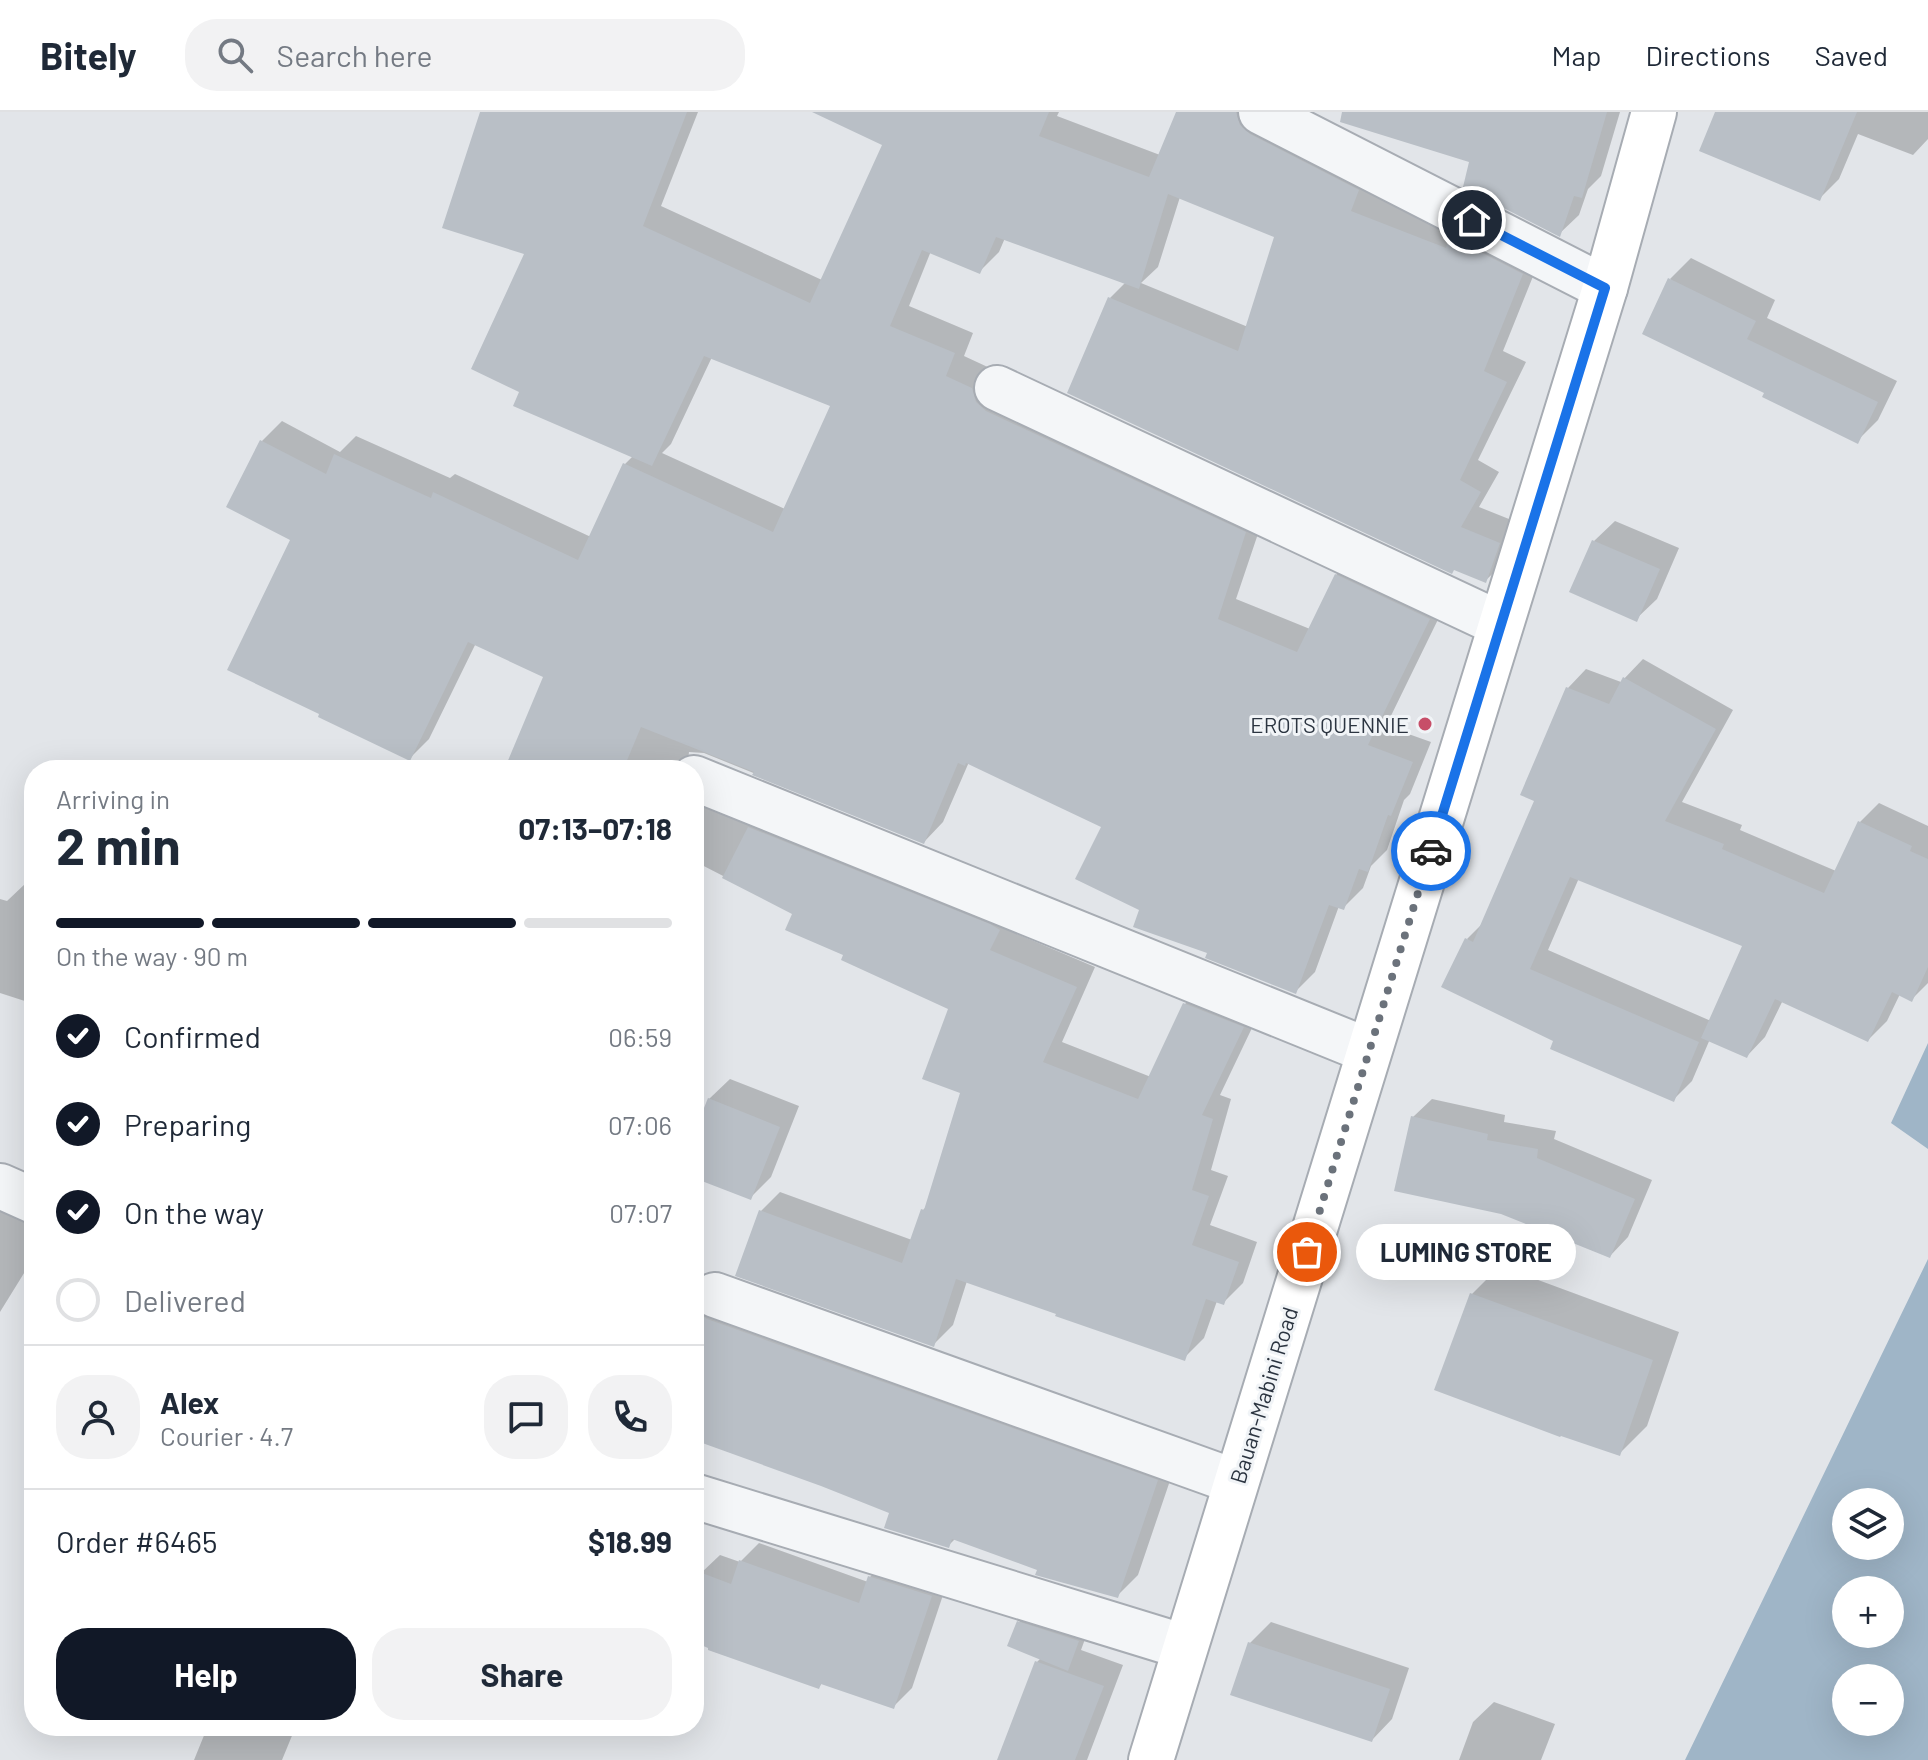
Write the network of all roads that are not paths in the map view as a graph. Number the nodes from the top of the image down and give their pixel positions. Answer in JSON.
{"nodes":[{"id":1,"x":1261,"y":112,"type":"edge"},
{"id":2,"x":1654,"y":112,"type":"edge"},
{"id":3,"x":1605,"y":288,"type":"junction"},
{"id":4,"x":997,"y":388,"type":"dead end"},
{"id":5,"x":1500,"y":624,"type":"junction"},
{"id":6,"x":704,"y":782,"type":"edge"},
{"id":7,"x":1369,"y":1051,"type":"junction"},
{"id":8,"x":0,"y":1186,"type":"edge"},
{"id":9,"x":24,"y":1197,"type":"edge"},
{"id":10,"x":715,"y":1295,"type":"dead end"},
{"id":11,"x":1236,"y":1482,"type":"junction"},
{"id":12,"x":704,"y":1499,"type":"edge"},
{"id":13,"x":1185,"y":1647,"type":"junction"},
{"id":14,"x":1151,"y":1760,"type":"edge"}],
"edges":[{"from":1,"to":3,"type":"street"},
{"from":2,"to":3,"type":"main road","name":"Bauan-Mabini Road"},
{"from":3,"to":5,"type":"main road","name":"Bauan-Mabini Road"},
{"from":4,"to":5,"type":"street"},
{"from":5,"to":7,"type":"main road","name":"Bauan-Mabini Road"},
{"from":6,"to":7,"type":"street"},
{"from":7,"to":11,"type":"main road","name":"Bauan-Mabini Road"},
{"from":8,"to":9,"type":"street"},
{"from":10,"to":11,"type":"street"},
{"from":11,"to":13,"type":"main road","name":"Bauan-Mabini Road"},
{"from":12,"to":13,"type":"street"},
{"from":13,"to":14,"type":"main road","name":"Bauan-Mabini Road"}]}
